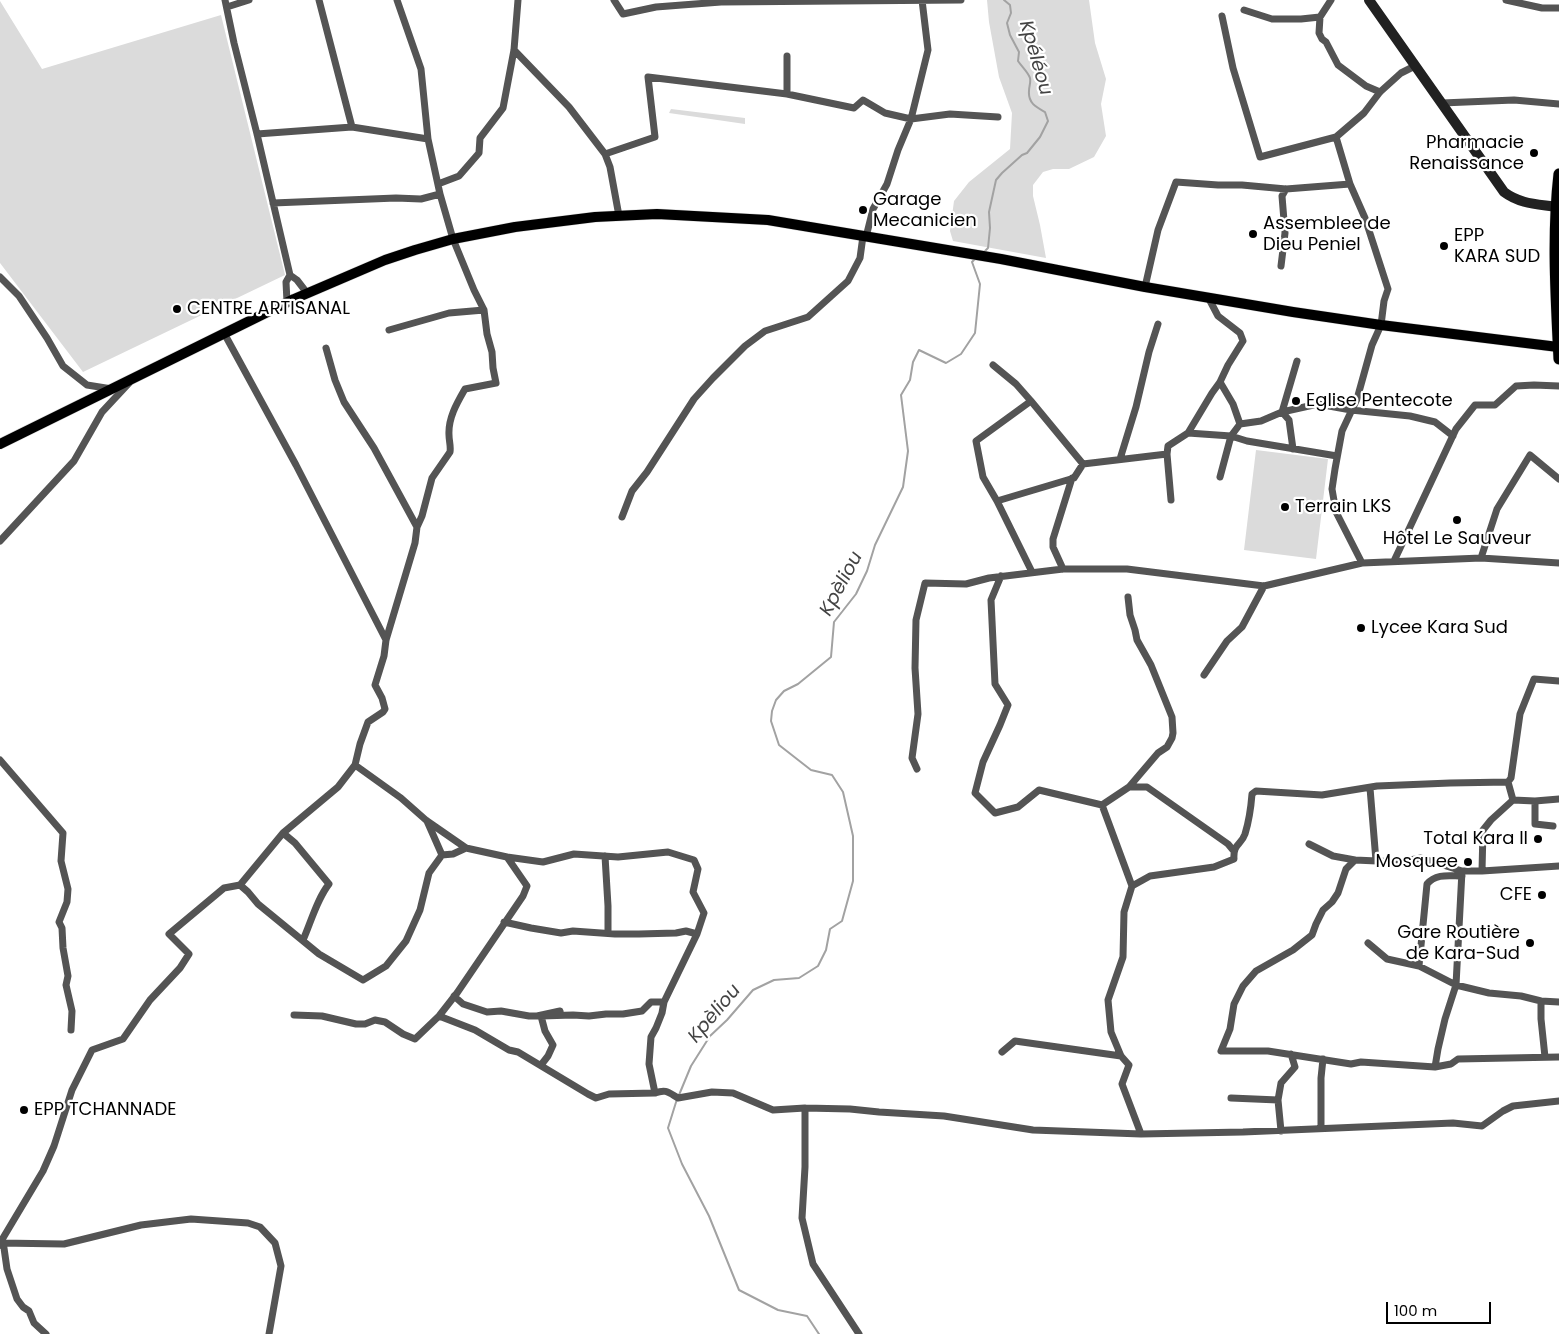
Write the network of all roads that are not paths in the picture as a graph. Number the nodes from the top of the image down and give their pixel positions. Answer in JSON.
{"nodes":[{"id":1,"x":249,"y":0,"type":"edge"},
{"id":2,"x":319,"y":0,"type":"edge"},
{"id":3,"x":396,"y":0,"type":"edge"},
{"id":4,"x":518,"y":0,"type":"edge"},
{"id":5,"x":614,"y":0,"type":"edge"},
{"id":6,"x":867,"y":0,"type":"edge"},
{"id":7,"x":922,"y":0,"type":"edge"},
{"id":8,"x":961,"y":0,"type":"edge"},
{"id":9,"x":1331,"y":0,"type":"edge"},
{"id":10,"x":1369,"y":0,"type":"edge"},
{"id":11,"x":1506,"y":0,"type":"edge"},
{"id":12,"x":720,"y":1,"type":"edge"},
{"id":13,"x":797,"y":1,"type":"edge"},
{"id":14,"x":226,"y":3,"type":"edge"},
{"id":15,"x":1559,"y":8,"type":"edge"},
{"id":16,"x":1244,"y":10,"type":"dead end"},
{"id":17,"x":1222,"y":16,"type":"dead end"},
{"id":18,"x":1320,"y":17,"type":"junction"},
{"id":19,"x":514,"y":50,"type":"junction"},
{"id":20,"x":787,"y":56,"type":"dead end"},
{"id":21,"x":1415,"y":66,"type":"junction"},
{"id":22,"x":1380,"y":92,"type":"junction"},
{"id":23,"x":787,"y":94,"type":"junction"},
{"id":24,"x":1442,"y":103,"type":"junction"},
{"id":25,"x":1559,"y":104,"type":"edge"},
{"id":26,"x":998,"y":117,"type":"dead end"},
{"id":27,"x":910,"y":119,"type":"junction"},
{"id":28,"x":352,"y":127,"type":"junction"},
{"id":29,"x":257,"y":134,"type":"junction"},
{"id":30,"x":1336,"y":136,"type":"junction"},
{"id":31,"x":428,"y":139,"type":"junction"},
{"id":32,"x":604,"y":154,"type":"junction"},
{"id":33,"x":1559,"y":174,"type":"edge"},
{"id":34,"x":438,"y":184,"type":"junction"},
{"id":35,"x":1350,"y":184,"type":"junction"},
{"id":36,"x":1286,"y":189,"type":"junction"},
{"id":37,"x":440,"y":194,"type":"junction"},
{"id":38,"x":1557,"y":200,"type":"edge"},
{"id":39,"x":273,"y":203,"type":"junction"},
{"id":40,"x":618,"y":216,"type":"junction"},
{"id":41,"x":864,"y":236,"type":"junction"},
{"id":42,"x":453,"y":239,"type":"junction"},
{"id":43,"x":1557,"y":242,"type":"edge"},
{"id":44,"x":1281,"y":266,"type":"dead end"},
{"id":45,"x":290,"y":274,"type":"junction"},
{"id":46,"x":0,"y":277,"type":"edge"},
{"id":47,"x":1145,"y":287,"type":"junction"},
{"id":48,"x":307,"y":293,"type":"junction"},
{"id":49,"x":1208,"y":297,"type":"junction"},
{"id":50,"x":286,"y":302,"type":"junction"},
{"id":51,"x":484,"y":310,"type":"junction"},
{"id":52,"x":1158,"y":324,"type":"dead end"},
{"id":53,"x":1381,"y":325,"type":"junction"},
{"id":54,"x":389,"y":330,"type":"dead end"},
{"id":55,"x":224,"y":333,"type":"junction"},
{"id":56,"x":1558,"y":346,"type":"edge"},
{"id":57,"x":326,"y":348,"type":"dead end"},
{"id":58,"x":1559,"y":359,"type":"edge"},
{"id":59,"x":1297,"y":361,"type":"dead end"},
{"id":60,"x":993,"y":365,"type":"dead end"},
{"id":61,"x":132,"y":379,"type":"junction"},
{"id":62,"x":1220,"y":382,"type":"junction"},
{"id":63,"x":1559,"y":386,"type":"edge"},
{"id":64,"x":113,"y":389,"type":"junction"},
{"id":65,"x":1031,"y":401,"type":"junction"},
{"id":66,"x":1351,"y":410,"type":"junction"},
{"id":67,"x":1282,"y":412,"type":"junction"},
{"id":68,"x":1240,"y":424,"type":"junction"},
{"id":69,"x":1188,"y":433,"type":"junction"},
{"id":70,"x":1231,"y":436,"type":"junction"},
{"id":71,"x":1453,"y":436,"type":"junction"},
{"id":72,"x":0,"y":444,"type":"edge"},
{"id":73,"x":1293,"y":449,"type":"junction"},
{"id":74,"x":1167,"y":454,"type":"junction"},
{"id":75,"x":1337,"y":456,"type":"junction"},
{"id":76,"x":1120,"y":459,"type":"junction"},
{"id":77,"x":1083,"y":464,"type":"junction"},
{"id":78,"x":1220,"y":476,"type":"dead end"},
{"id":79,"x":1072,"y":478,"type":"junction"},
{"id":80,"x":1559,"y":479,"type":"edge"},
{"id":81,"x":1171,"y":500,"type":"dead end"},
{"id":82,"x":996,"y":501,"type":"junction"},
{"id":83,"x":622,"y":516,"type":"dead end"},
{"id":84,"x":417,"y":527,"type":"junction"},
{"id":85,"x":0,"y":541,"type":"edge"},
{"id":86,"x":1481,"y":558,"type":"junction"},
{"id":87,"x":1394,"y":561,"type":"junction"},
{"id":88,"x":1362,"y":563,"type":"junction"},
{"id":89,"x":1559,"y":563,"type":"edge"},
{"id":90,"x":1063,"y":569,"type":"junction"},
{"id":91,"x":1032,"y":572,"type":"junction"},
{"id":92,"x":1001,"y":576,"type":"junction"},
{"id":93,"x":1264,"y":586,"type":"junction"},
{"id":94,"x":1128,"y":597,"type":"dead end"},
{"id":95,"x":386,"y":640,"type":"junction"},
{"id":96,"x":1204,"y":675,"type":"dead end"},
{"id":97,"x":1559,"y":681,"type":"edge"},
{"id":98,"x":0,"y":760,"type":"edge"},
{"id":99,"x":355,"y":766,"type":"junction"},
{"id":100,"x":917,"y":769,"type":"dead end"},
{"id":101,"x":1508,"y":782,"type":"junction"},
{"id":102,"x":1129,"y":787,"type":"junction"},
{"id":103,"x":1370,"y":788,"type":"junction"},
{"id":104,"x":1559,"y":799,"type":"edge"},
{"id":105,"x":1513,"y":800,"type":"junction"},
{"id":106,"x":1535,"y":801,"type":"junction"},
{"id":107,"x":1102,"y":805,"type":"junction"},
{"id":108,"x":427,"y":821,"type":"junction"},
{"id":109,"x":1554,"y":826,"type":"dead end"},
{"id":110,"x":284,"y":833,"type":"junction"},
{"id":111,"x":1310,"y":844,"type":"dead end"},
{"id":112,"x":466,"y":848,"type":"junction"},
{"id":113,"x":1233,"y":850,"type":"junction"},
{"id":114,"x":442,"y":855,"type":"junction"},
{"id":115,"x":605,"y":856,"type":"junction"},
{"id":116,"x":506,"y":857,"type":"junction"},
{"id":117,"x":1355,"y":860,"type":"junction"},
{"id":118,"x":1376,"y":861,"type":"junction"},
{"id":119,"x":1559,"y":866,"type":"edge"},
{"id":120,"x":1482,"y":871,"type":"junction"},
{"id":121,"x":1462,"y":874,"type":"junction"},
{"id":122,"x":240,"y":885,"type":"junction"},
{"id":123,"x":1132,"y":886,"type":"junction"},
{"id":124,"x":504,"y":922,"type":"junction"},
{"id":125,"x":608,"y":933,"type":"junction"},
{"id":126,"x":697,"y":934,"type":"junction"},
{"id":127,"x":303,"y":940,"type":"junction"},
{"id":128,"x":1368,"y":944,"type":"dead end"},
{"id":129,"x":1419,"y":966,"type":"junction"},
{"id":130,"x":1456,"y":985,"type":"junction"},
{"id":131,"x":454,"y":996,"type":"junction"},
{"id":132,"x":1541,"y":1001,"type":"junction"},
{"id":133,"x":664,"y":1002,"type":"junction"},
{"id":134,"x":1559,"y":1002,"type":"edge"},
{"id":135,"x":560,"y":1011,"type":"dead end"},
{"id":136,"x":294,"y":1015,"type":"dead end"},
{"id":137,"x":439,"y":1016,"type":"junction"},
{"id":138,"x":541,"y":1016,"type":"junction"},
{"id":139,"x":71,"y":1030,"type":"dead end"},
{"id":140,"x":1002,"y":1052,"type":"dead end"},
{"id":141,"x":1291,"y":1054,"type":"junction"},
{"id":142,"x":1121,"y":1056,"type":"junction"},
{"id":143,"x":1546,"y":1057,"type":"junction"},
{"id":144,"x":1559,"y":1057,"type":"edge"},
{"id":145,"x":1323,"y":1059,"type":"junction"},
{"id":146,"x":541,"y":1065,"type":"junction"},
{"id":147,"x":1435,"y":1067,"type":"junction"},
{"id":148,"x":655,"y":1093,"type":"junction"},
{"id":149,"x":1231,"y":1098,"type":"dead end"},
{"id":150,"x":1278,"y":1100,"type":"junction"},
{"id":151,"x":1559,"y":1101,"type":"edge"},
{"id":152,"x":805,"y":1108,"type":"junction"},
{"id":153,"x":1321,"y":1128,"type":"junction"},
{"id":154,"x":1281,"y":1131,"type":"junction"},
{"id":155,"x":1141,"y":1134,"type":"junction"},
{"id":156,"x":0,"y":1243,"type":"edge"},
{"id":157,"x":46,"y":1334,"type":"edge"},
{"id":158,"x":270,"y":1334,"type":"edge"},
{"id":159,"x":859,"y":1334,"type":"edge"}],
"edges":[{"from":1,"to":14,"type":"street"},
{"from":2,"to":28,"type":"street"},
{"from":3,"to":31,"type":"street"},
{"from":4,"to":19,"type":"street"},
{"from":5,"to":12,"type":"street"},
{"from":6,"to":7,"type":"street"},
{"from":6,"to":13,"type":"street"},
{"from":7,"to":8,"type":"street"},
{"from":7,"to":27,"type":"street"},
{"from":9,"to":18,"type":"street"},
{"from":10,"to":21,"type":"main road"},
{"from":11,"to":15,"type":"street"},
{"from":12,"to":13,"type":"street"},
{"from":14,"to":29,"type":"street"},
{"from":16,"to":18,"type":"street"},
{"from":17,"to":30,"type":"street"},
{"from":18,"to":22,"type":"street"},
{"from":19,"to":32,"type":"street"},
{"from":19,"to":34,"type":"street"},
{"from":20,"to":23,"type":"street"},
{"from":21,"to":22,"type":"street"},
{"from":21,"to":24,"type":"main road"},
{"from":22,"to":30,"type":"street"},
{"from":23,"to":27,"type":"street"},
{"from":23,"to":32,"type":"street"},
{"from":24,"to":25,"type":"street"},
{"from":24,"to":38,"type":"main road"},
{"from":26,"to":27,"type":"street"},
{"from":27,"to":41,"type":"street"},
{"from":28,"to":29,"type":"street"},
{"from":28,"to":31,"type":"street"},
{"from":29,"to":39,"type":"street"},
{"from":30,"to":35,"type":"street"},
{"from":31,"to":34,"type":"street"},
{"from":32,"to":40,"type":"street"},
{"from":33,"to":38,"type":"highway"},
{"from":34,"to":37,"type":"street"},
{"from":35,"to":36,"type":"street"},
{"from":35,"to":53,"type":"street"},
{"from":36,"to":44,"type":"street"},
{"from":36,"to":47,"type":"street"},
{"from":37,"to":39,"type":"street"},
{"from":37,"to":42,"type":"street"},
{"from":38,"to":43,"type":"highway"},
{"from":39,"to":45,"type":"street"},
{"from":40,"to":41,"type":"main road"},
{"from":40,"to":42,"type":"main road"},
{"from":41,"to":47,"type":"main road"},
{"from":41,"to":83,"type":"street"},
{"from":42,"to":48,"type":"main road"},
{"from":42,"to":51,"type":"street"},
{"from":43,"to":56,"type":"highway"},
{"from":45,"to":48,"type":"street"},
{"from":45,"to":50,"type":"street"},
{"from":46,"to":64,"type":"street"},
{"from":47,"to":49,"type":"main road"},
{"from":48,"to":50,"type":"main road"},
{"from":49,"to":53,"type":"main road"},
{"from":49,"to":62,"type":"street"},
{"from":50,"to":55,"type":"main road"},
{"from":51,"to":54,"type":"street"},
{"from":51,"to":84,"type":"street"},
{"from":52,"to":76,"type":"street"},
{"from":53,"to":56,"type":"main road"},
{"from":53,"to":66,"type":"street"},
{"from":55,"to":61,"type":"main road"},
{"from":55,"to":95,"type":"street"},
{"from":56,"to":58,"type":"highway"},
{"from":57,"to":84,"type":"street"},
{"from":59,"to":67,"type":"street"},
{"from":60,"to":65,"type":"street"},
{"from":61,"to":64,"type":"main road"},
{"from":61,"to":85,"type":"street"},
{"from":62,"to":68,"type":"street"},
{"from":62,"to":69,"type":"street"},
{"from":63,"to":71,"type":"street"},
{"from":64,"to":72,"type":"main road"},
{"from":65,"to":77,"type":"street"},
{"from":65,"to":82,"type":"street"},
{"from":66,"to":67,"type":"street"},
{"from":66,"to":71,"type":"street"},
{"from":66,"to":75,"type":"street"},
{"from":67,"to":68,"type":"street"},
{"from":67,"to":73,"type":"street"},
{"from":68,"to":70,"type":"street"},
{"from":69,"to":70,"type":"street"},
{"from":69,"to":74,"type":"street"},
{"from":70,"to":73,"type":"street"},
{"from":70,"to":78,"type":"street"},
{"from":71,"to":87,"type":"street"},
{"from":73,"to":75,"type":"street"},
{"from":74,"to":76,"type":"street"},
{"from":74,"to":81,"type":"street"},
{"from":75,"to":88,"type":"street"},
{"from":76,"to":77,"type":"street"},
{"from":77,"to":79,"type":"street"},
{"from":79,"to":82,"type":"street"},
{"from":79,"to":90,"type":"street"},
{"from":80,"to":86,"type":"street"},
{"from":82,"to":91,"type":"street"},
{"from":84,"to":95,"type":"street"},
{"from":86,"to":87,"type":"street"},
{"from":86,"to":89,"type":"street"},
{"from":87,"to":88,"type":"street"},
{"from":88,"to":93,"type":"street"},
{"from":90,"to":91,"type":"street"},
{"from":90,"to":93,"type":"street"},
{"from":91,"to":92,"type":"street"},
{"from":92,"to":100,"type":"street"},
{"from":92,"to":107,"type":"street"},
{"from":93,"to":96,"type":"street"},
{"from":94,"to":102,"type":"street"},
{"from":95,"to":99,"type":"street"},
{"from":97,"to":101,"type":"street"},
{"from":98,"to":139,"type":"street"},
{"from":99,"to":108,"type":"street"},
{"from":99,"to":110,"type":"street"},
{"from":101,"to":103,"type":"street"},
{"from":101,"to":105,"type":"street"},
{"from":102,"to":107,"type":"street"},
{"from":102,"to":113,"type":"street"},
{"from":103,"to":113,"type":"street"},
{"from":103,"to":118,"type":"street"},
{"from":104,"to":106,"type":"street"},
{"from":105,"to":106,"type":"street"},
{"from":105,"to":120,"type":"street"},
{"from":106,"to":109,"type":"street"},
{"from":107,"to":123,"type":"street"},
{"from":108,"to":112,"type":"street"},
{"from":108,"to":114,"type":"street"},
{"from":110,"to":122,"type":"street"},
{"from":110,"to":127,"type":"street"},
{"from":111,"to":117,"type":"street"},
{"from":112,"to":114,"type":"street"},
{"from":112,"to":116,"type":"street"},
{"from":113,"to":123,"type":"street"},
{"from":114,"to":127,"type":"street"},
{"from":115,"to":116,"type":"street"},
{"from":115,"to":125,"type":"street"},
{"from":115,"to":126,"type":"street"},
{"from":116,"to":124,"type":"street"},
{"from":117,"to":118,"type":"street"},
{"from":117,"to":141,"type":"street"},
{"from":118,"to":121,"type":"street"},
{"from":119,"to":120,"type":"street"},
{"from":120,"to":121,"type":"street"},
{"from":121,"to":129,"type":"street"},
{"from":121,"to":130,"type":"street"},
{"from":122,"to":127,"type":"street"},
{"from":122,"to":158,"type":"street"},
{"from":123,"to":142,"type":"street"},
{"from":124,"to":125,"type":"street"},
{"from":124,"to":131,"type":"street"},
{"from":125,"to":126,"type":"street"},
{"from":126,"to":133,"type":"street"},
{"from":128,"to":129,"type":"street"},
{"from":129,"to":130,"type":"street"},
{"from":130,"to":132,"type":"street"},
{"from":130,"to":147,"type":"street"},
{"from":131,"to":137,"type":"street"},
{"from":131,"to":138,"type":"street"},
{"from":132,"to":134,"type":"street"},
{"from":132,"to":143,"type":"street"},
{"from":133,"to":138,"type":"street"},
{"from":133,"to":148,"type":"street"},
{"from":135,"to":138,"type":"street"},
{"from":136,"to":137,"type":"street"},
{"from":137,"to":146,"type":"street"},
{"from":138,"to":146,"type":"street"},
{"from":140,"to":142,"type":"street"},
{"from":141,"to":145,"type":"street"},
{"from":141,"to":150,"type":"street"},
{"from":142,"to":155,"type":"street"},
{"from":143,"to":144,"type":"street"},
{"from":143,"to":147,"type":"street"},
{"from":145,"to":147,"type":"street"},
{"from":145,"to":153,"type":"street"},
{"from":146,"to":148,"type":"street"},
{"from":148,"to":152,"type":"street"},
{"from":149,"to":150,"type":"street"},
{"from":150,"to":154,"type":"street"},
{"from":151,"to":153,"type":"street"},
{"from":152,"to":155,"type":"street"},
{"from":152,"to":159,"type":"street"},
{"from":153,"to":154,"type":"street"},
{"from":154,"to":155,"type":"street"},
{"from":156,"to":157,"type":"street"}]}
